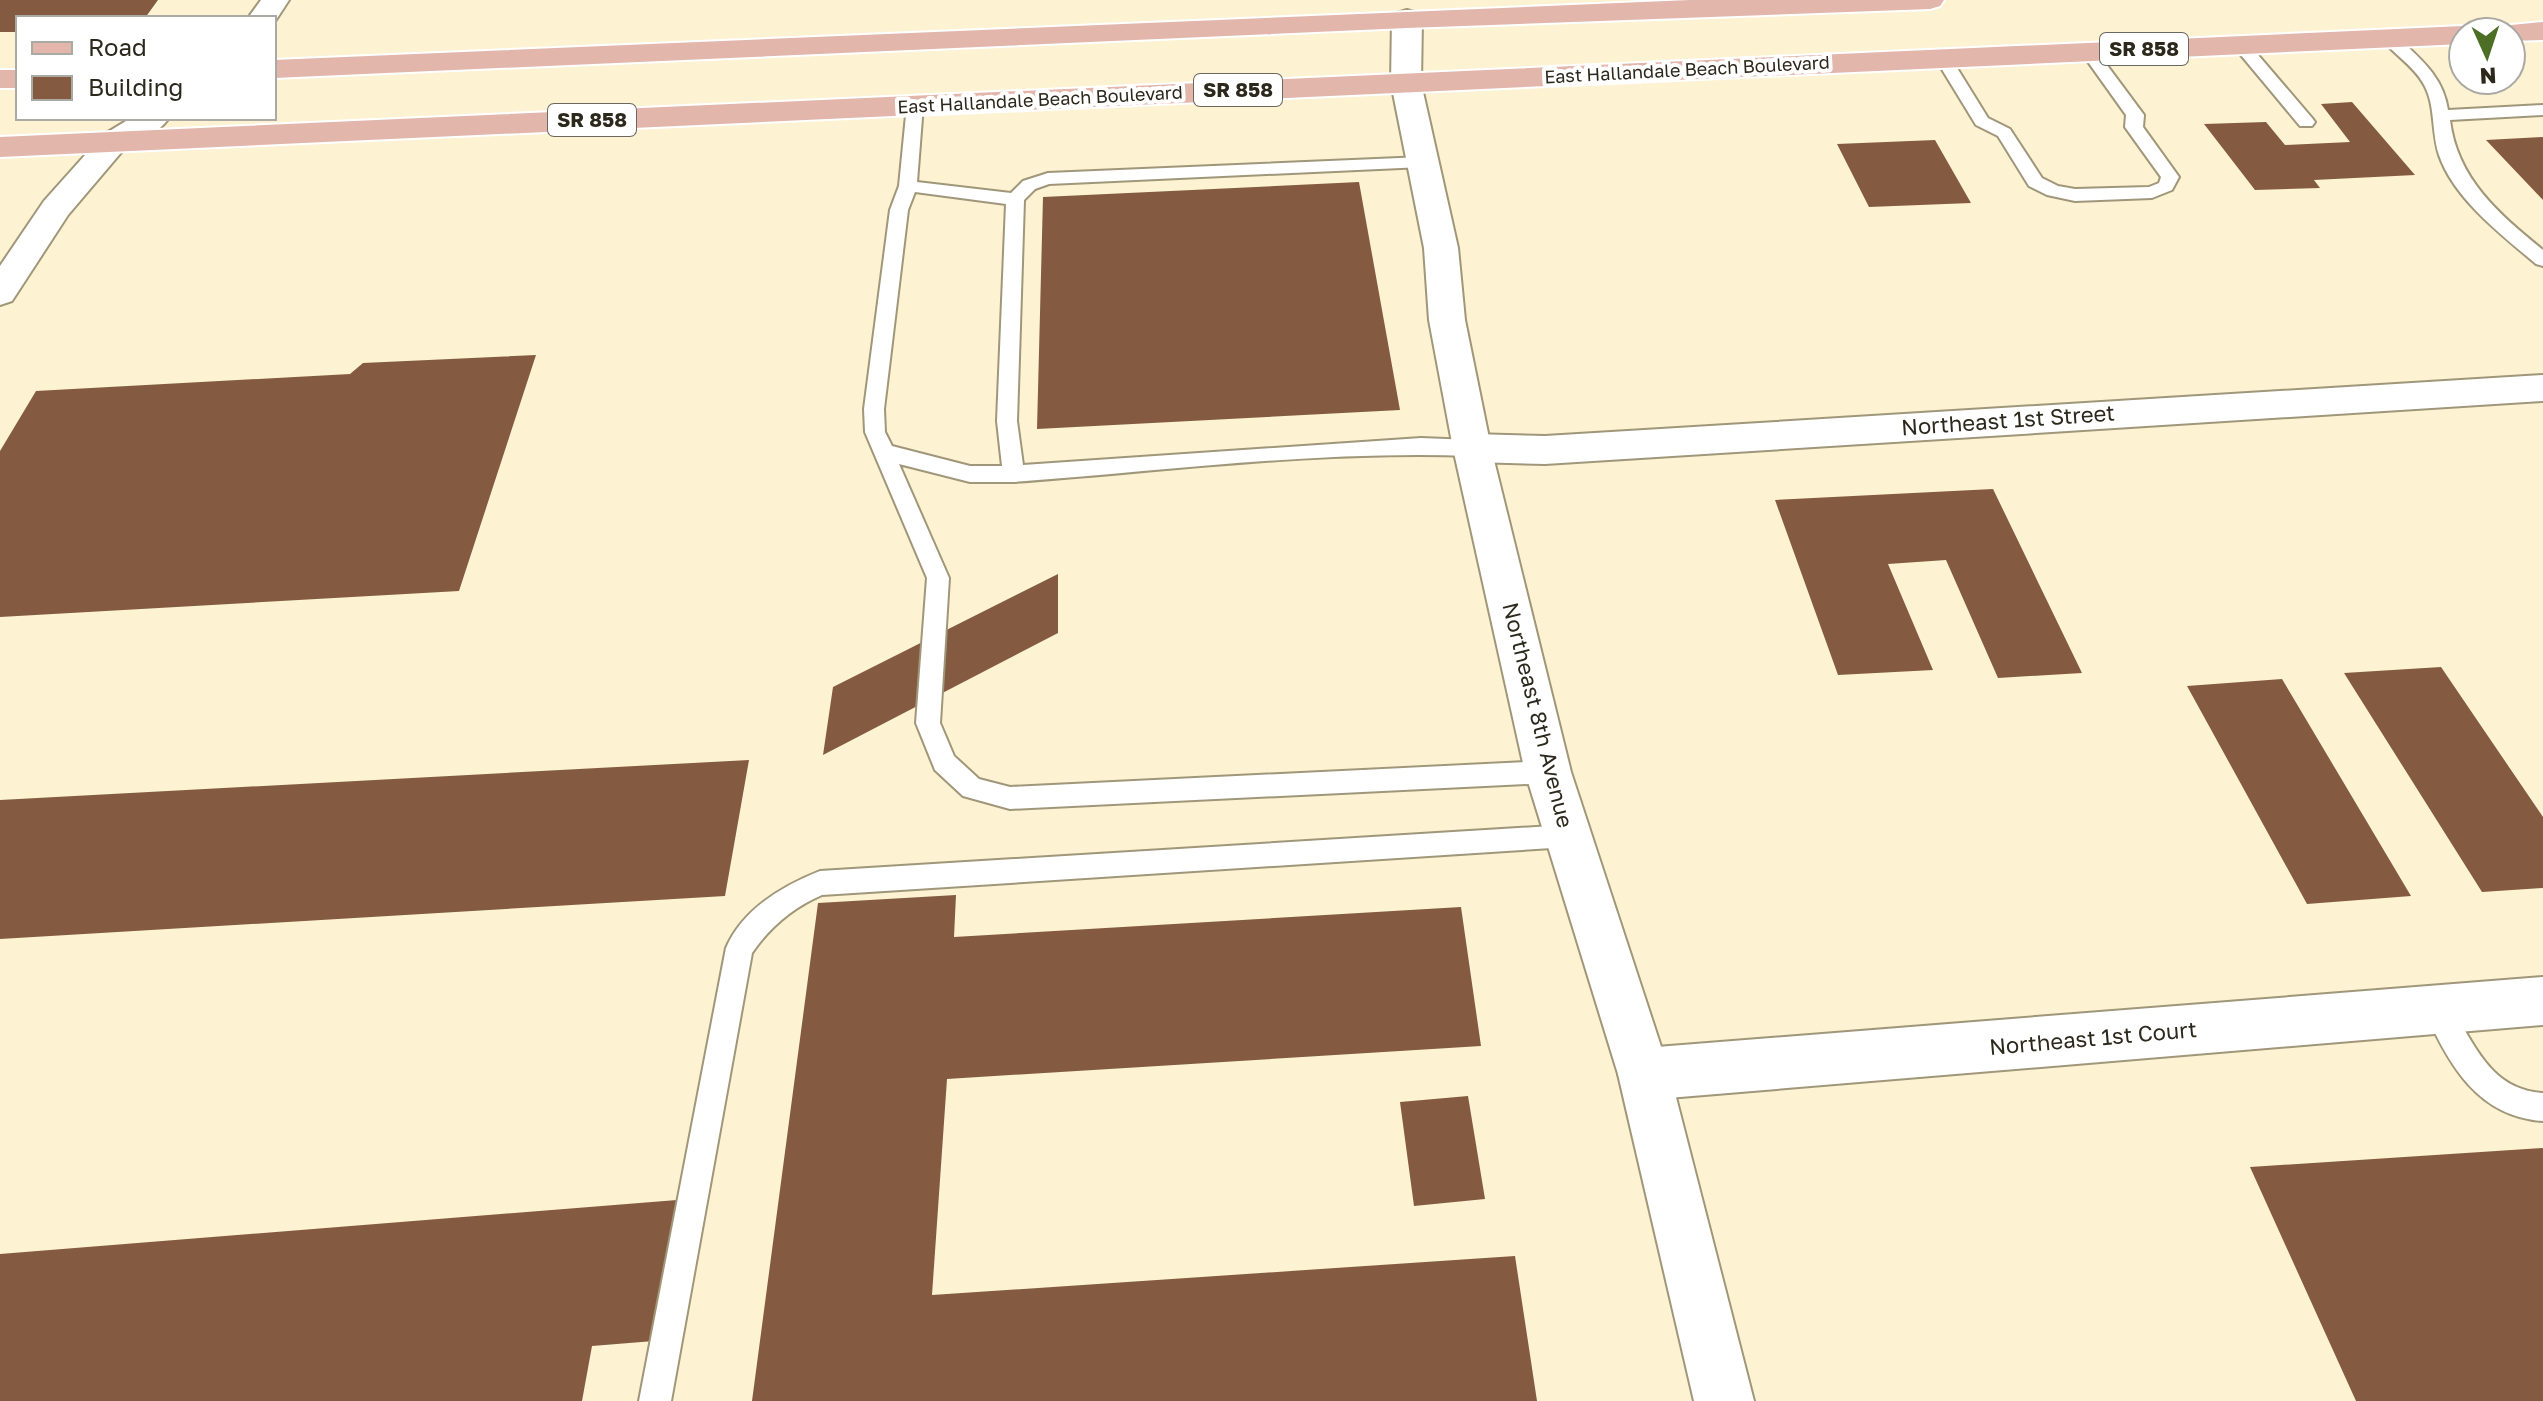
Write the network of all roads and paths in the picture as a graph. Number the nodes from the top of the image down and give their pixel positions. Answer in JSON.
{"nodes":[{"id":1,"x":1930,"y":0,"type":"edge"},
{"id":2,"x":1407,"y":19,"type":"junction"},
{"id":3,"x":2447,"y":36,"type":"edge"},
{"id":4,"x":2389,"y":38,"type":"junction"},
{"id":5,"x":2241,"y":45,"type":"junction"},
{"id":6,"x":2089,"y":52,"type":"junction"},
{"id":7,"x":1943,"y":58,"type":"junction"},
{"id":8,"x":276,"y":69,"type":"edge"},
{"id":9,"x":1406,"y":83,"type":"junction"},
{"id":10,"x":915,"y":105,"type":"junction"},
{"id":11,"x":2543,"y":110,"type":"edge"},
{"id":12,"x":2441,"y":115,"type":"junction"},
{"id":13,"x":150,"y":120,"type":"edge"},
{"id":14,"x":2306,"y":122,"type":"dead end"},
{"id":15,"x":114,"y":142,"type":"junction"},
{"id":16,"x":0,"y":147,"type":"edge"},
{"id":17,"x":1423,"y":162,"type":"junction"},
{"id":18,"x":908,"y":186,"type":"junction"},
{"id":19,"x":1015,"y":199,"type":"junction"},
{"id":20,"x":11,"y":260,"type":"edge"},
{"id":21,"x":2543,"y":260,"type":"edge"},
{"id":22,"x":0,"y":293,"type":"edge"},
{"id":23,"x":2543,"y":388,"type":"edge"},
{"id":24,"x":1472,"y":448,"type":"junction"},
{"id":25,"x":884,"y":452,"type":"junction"},
{"id":26,"x":1014,"y":474,"type":"junction"},
{"id":27,"x":1548,"y":772,"type":"junction"},
{"id":28,"x":1568,"y":836,"type":"junction"},
{"id":29,"x":2543,"y":1001,"type":"edge"},
{"id":30,"x":2438,"y":1009,"type":"junction"},
{"id":31,"x":1644,"y":1074,"type":"junction"},
{"id":32,"x":2543,"y":1107,"type":"edge"},
{"id":33,"x":655,"y":1401,"type":"edge"},
{"id":34,"x":1724,"y":1401,"type":"edge"}],
"edges":[{"from":1,"to":2,"type":"main road"},
{"from":2,"to":8,"type":"main road"},
{"from":2,"to":9,"type":"street","name":"Northeast 8th Avenue"},
{"from":3,"to":4,"type":"main road","name":"East Hallandale Beach Boulevard","number":"SR 858"},
{"from":4,"to":5,"type":"main road","name":"East Hallandale Beach Boulevard","number":"SR 858"},
{"from":4,"to":12,"type":"lane"},
{"from":5,"to":6,"type":"main road","name":"East Hallandale Beach Boulevard","number":"SR 858"},
{"from":5,"to":14,"type":"lane"},
{"from":6,"to":7,"type":"main road","name":"East Hallandale Beach Boulevard","number":"SR 858"},
{"from":6,"to":7,"type":"lane"},
{"from":7,"to":9,"type":"main road","name":"East Hallandale Beach Boulevard","number":"SR 858"},
{"from":9,"to":10,"type":"main road","name":"East Hallandale Beach Boulevard","number":"SR 858"},
{"from":9,"to":17,"type":"street","name":"Northeast 8th Avenue"},
{"from":10,"to":15,"type":"main road","name":"East Hallandale Beach Boulevard","number":"SR 858"},
{"from":10,"to":18,"type":"lane"},
{"from":11,"to":12,"type":"lane"},
{"from":12,"to":21,"type":"lane"},
{"from":13,"to":15,"type":"street"},
{"from":15,"to":16,"type":"main road","name":"East Hallandale Beach Boulevard","number":"SR 858"},
{"from":15,"to":20,"type":"street"},
{"from":17,"to":19,"type":"lane"},
{"from":17,"to":24,"type":"street","name":"Northeast 8th Avenue"},
{"from":18,"to":19,"type":"lane"},
{"from":18,"to":25,"type":"lane"},
{"from":19,"to":26,"type":"lane"},
{"from":20,"to":22,"type":"street"},
{"from":23,"to":24,"type":"street","name":"Northeast 1st Street"},
{"from":24,"to":26,"type":"lane"},
{"from":24,"to":27,"type":"street","name":"Northeast 8th Avenue"},
{"from":25,"to":26,"type":"lane"},
{"from":25,"to":27,"type":"lane"},
{"from":27,"to":28,"type":"street","name":"Northeast 8th Avenue"},
{"from":28,"to":31,"type":"street","name":"Northeast 8th Avenue"},
{"from":28,"to":33,"type":"lane"},
{"from":29,"to":30,"type":"street","name":"Northeast 1st Court"},
{"from":30,"to":31,"type":"street","name":"Northeast 1st Court"},
{"from":30,"to":32,"type":"lane"},
{"from":31,"to":34,"type":"street","name":"Northeast 8th Avenue"}]}
